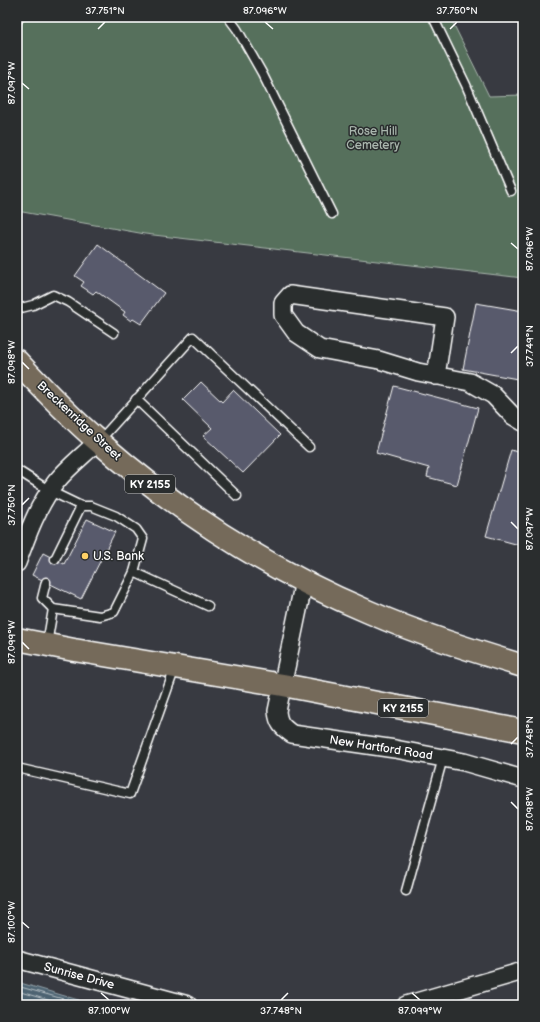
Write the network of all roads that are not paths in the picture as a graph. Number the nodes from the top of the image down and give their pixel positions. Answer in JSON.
{"nodes":[{"id":1,"x":20,"y":17,"type":"edge"},
{"id":2,"x":228,"y":17,"type":"edge"},
{"id":3,"x":433,"y":17,"type":"edge"},
{"id":4,"x":17,"y":22,"type":"edge"},
{"id":5,"x":511,"y":191,"type":"dead end"},
{"id":6,"x":332,"y":214,"type":"dead end"},
{"id":7,"x":17,"y":309,"type":"edge"},
{"id":8,"x":114,"y":334,"type":"dead end"},
{"id":9,"x":17,"y":361,"type":"edge"},
{"id":10,"x":436,"y":376,"type":"junction"},
{"id":11,"x":136,"y":399,"type":"junction"},
{"id":12,"x":523,"y":422,"type":"edge"},
{"id":13,"x":98,"y":441,"type":"junction"},
{"id":14,"x":309,"y":447,"type":"dead end"},
{"id":15,"x":17,"y":470,"type":"edge"},
{"id":16,"x":50,"y":490,"type":"junction"},
{"id":17,"x":237,"y":496,"type":"dead end"},
{"id":18,"x":81,"y":506,"type":"junction"},
{"id":19,"x":54,"y":559,"type":"dead end"},
{"id":20,"x":17,"y":563,"type":"edge"},
{"id":21,"x":134,"y":572,"type":"junction"},
{"id":22,"x":304,"y":581,"type":"junction"},
{"id":23,"x":46,"y":582,"type":"dead end"},
{"id":24,"x":208,"y":606,"type":"dead end"},
{"id":25,"x":53,"y":609,"type":"junction"},
{"id":26,"x":17,"y":638,"type":"edge"},
{"id":27,"x":47,"y":645,"type":"junction"},
{"id":28,"x":523,"y":666,"type":"edge"},
{"id":29,"x":175,"y":667,"type":"junction"},
{"id":30,"x":283,"y":685,"type":"junction"},
{"id":31,"x":523,"y":731,"type":"edge"},
{"id":32,"x":443,"y":758,"type":"junction"},
{"id":33,"x":17,"y":768,"type":"edge"},
{"id":34,"x":523,"y":779,"type":"edge"},
{"id":35,"x":406,"y":891,"type":"dead end"},
{"id":36,"x":17,"y":959,"type":"edge"},
{"id":37,"x":523,"y":971,"type":"edge"},
{"id":38,"x":188,"y":1005,"type":"edge"},
{"id":39,"x":406,"y":1005,"type":"edge"}],
"edges":[{"from":1,"to":4,"type":"lane"},
{"from":2,"to":6,"type":"lane"},
{"from":3,"to":5,"type":"lane"},
{"from":7,"to":8,"type":"lane"},
{"from":9,"to":13,"type":"main road","name":"Breckenridge Street","number":"KY 2155"},
{"from":10,"to":10,"type":"street"},
{"from":10,"to":12,"type":"street"},
{"from":11,"to":13,"type":"lane"},
{"from":11,"to":14,"type":"lane"},
{"from":11,"to":17,"type":"lane"},
{"from":13,"to":16,"type":"street"},
{"from":13,"to":22,"type":"main road","name":"Breckenridge Street","number":"KY 2155"},
{"from":15,"to":16,"type":"lane"},
{"from":16,"to":18,"type":"lane"},
{"from":16,"to":20,"type":"street"},
{"from":18,"to":19,"type":"lane"},
{"from":18,"to":21,"type":"lane"},
{"from":21,"to":24,"type":"lane"},
{"from":21,"to":25,"type":"lane"},
{"from":22,"to":28,"type":"main road","number":"KY 2155"},
{"from":22,"to":30,"type":"street"},
{"from":23,"to":25,"type":"lane"},
{"from":25,"to":27,"type":"lane"},
{"from":26,"to":27,"type":"main road","number":"KY 2155"},
{"from":27,"to":29,"type":"main road","number":"KY 2155"},
{"from":29,"to":30,"type":"main road","number":"KY 2155"},
{"from":29,"to":33,"type":"lane"},
{"from":30,"to":31,"type":"main road","number":"KY 2155"},
{"from":30,"to":32,"type":"street","name":"New Hartford Road"},
{"from":32,"to":34,"type":"street","name":"New Hartford Road"},
{"from":32,"to":35,"type":"lane"},
{"from":36,"to":38,"type":"street","name":"Sunrise Drive"},
{"from":37,"to":39,"type":"street"}]}
